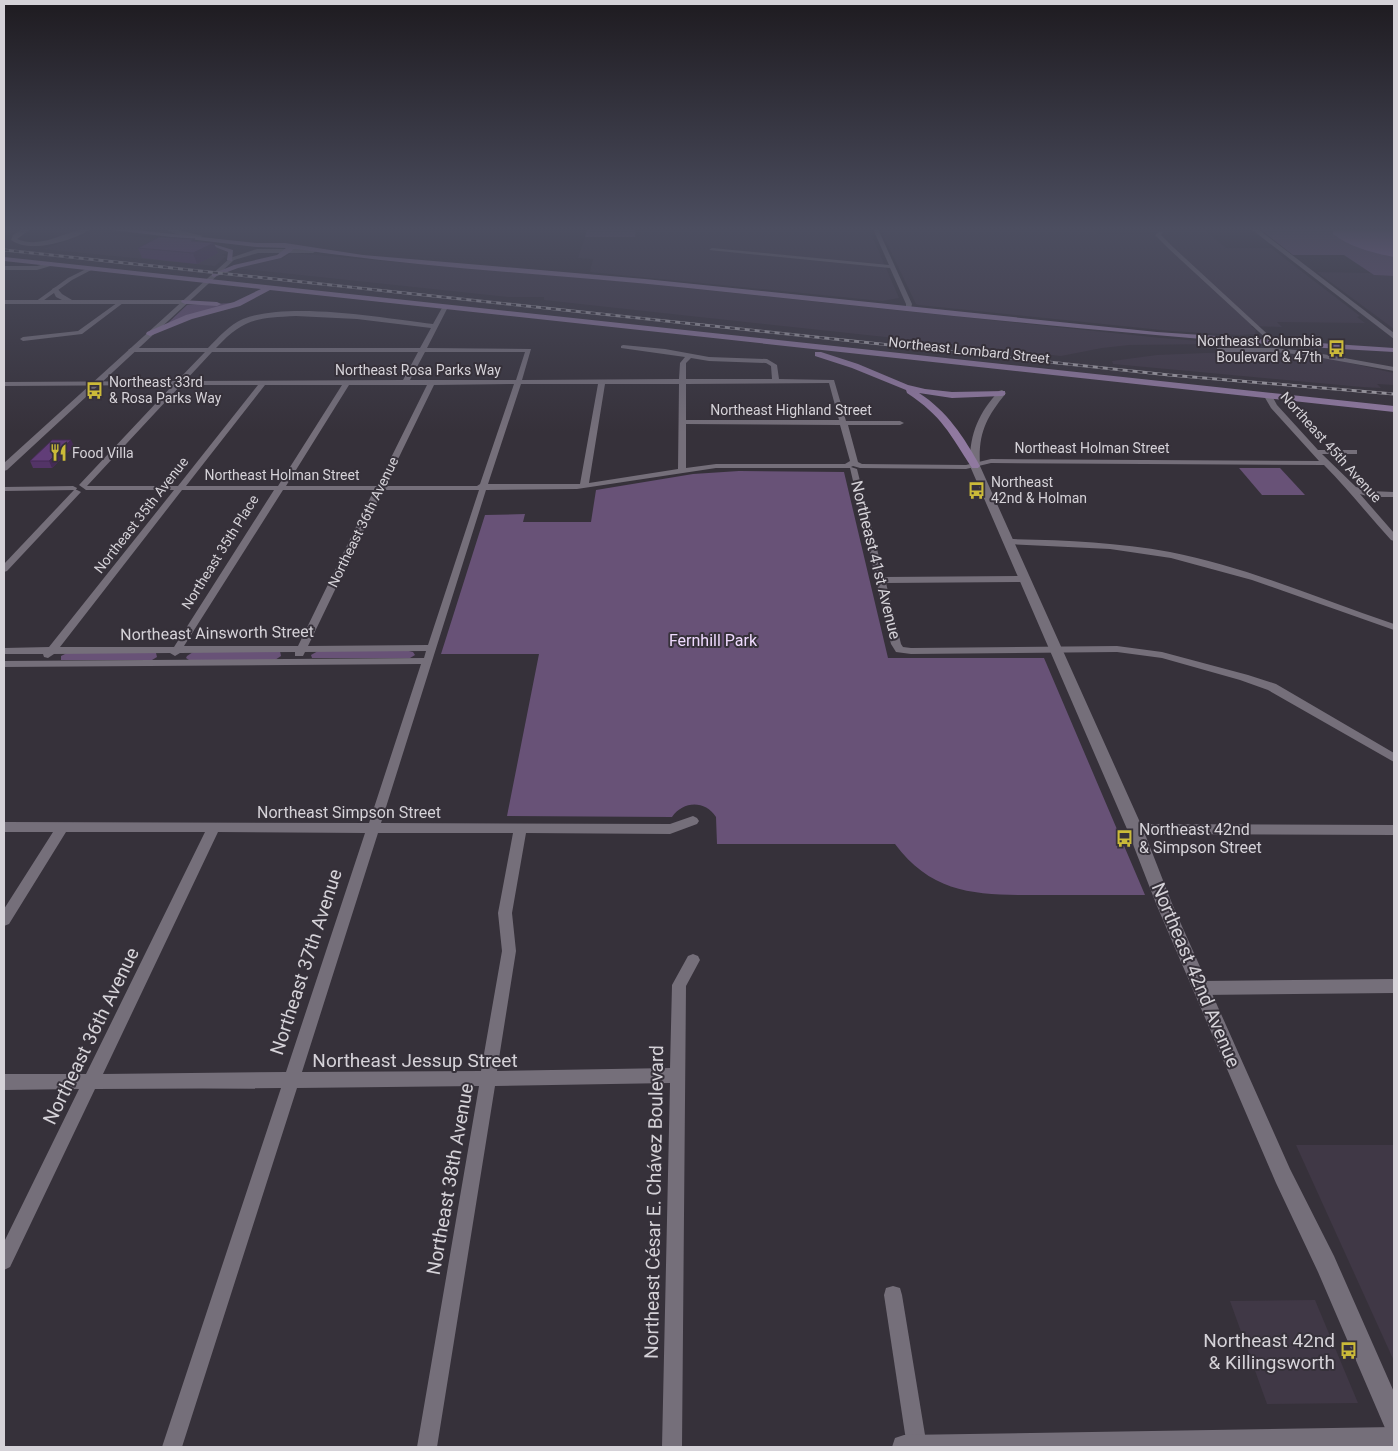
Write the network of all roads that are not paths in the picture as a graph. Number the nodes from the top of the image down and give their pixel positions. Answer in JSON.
{"nodes":[{"id":1,"x":45,"y":297,"type":"edge"},
{"id":2,"x":62,"y":297,"type":"edge"},
{"id":3,"x":190,"y":297,"type":"edge"},
{"id":4,"x":252,"y":297,"type":"edge"},
{"id":5,"x":350,"y":297,"type":"edge"},
{"id":6,"x":801,"y":297,"type":"edge"},
{"id":7,"x":906,"y":297,"type":"edge"},
{"id":8,"x":1224,"y":297,"type":"edge"},
{"id":9,"x":1342,"y":297,"type":"edge"},
{"id":10,"x":4,"y":302,"type":"edge"},
{"id":11,"x":38,"y":302,"type":"junction"},
{"id":12,"x":71,"y":302,"type":"junction"},
{"id":13,"x":121,"y":302,"type":"junction"},
{"id":14,"x":185,"y":302,"type":"junction"},
{"id":15,"x":241,"y":302,"type":"junction"},
{"id":16,"x":445,"y":307,"type":"junction"},
{"id":17,"x":909,"y":308,"type":"junction"},
{"id":18,"x":434,"y":326,"type":"junction"},
{"id":19,"x":150,"y":334,"type":"junction"},
{"id":20,"x":1394,"y":337,"type":"edge"},
{"id":21,"x":23,"y":339,"type":"dead end"},
{"id":22,"x":1273,"y":342,"type":"junction"},
{"id":23,"x":779,"y":344,"type":"junction"},
{"id":24,"x":623,"y":347,"type":"dead end"},
{"id":25,"x":422,"y":349,"type":"junction"},
{"id":26,"x":131,"y":350,"type":"junction"},
{"id":27,"x":210,"y":350,"type":"junction"},
{"id":28,"x":1220,"y":350,"type":"dead end"},
{"id":29,"x":1394,"y":350,"type":"edge"},
{"id":30,"x":689,"y":356,"type":"junction"},
{"id":31,"x":877,"y":361,"type":"junction"},
{"id":32,"x":1394,"y":369,"type":"edge"},
{"id":33,"x":683,"y":381,"type":"junction"},
{"id":34,"x":776,"y":381,"type":"junction"},
{"id":35,"x":832,"y":381,"type":"joint"},
{"id":36,"x":518,"y":382,"type":"junction"},
{"id":37,"x":602,"y":382,"type":"junction"},
{"id":38,"x":263,"y":383,"type":"junction"},
{"id":39,"x":347,"y":383,"type":"junction"},
{"id":40,"x":405,"y":383,"type":"junction"},
{"id":41,"x":431,"y":383,"type":"junction"},
{"id":42,"x":896,"y":383,"type":"junction"},
{"id":43,"x":94,"y":384,"type":"junction"},
{"id":44,"x":179,"y":384,"type":"junction"},
{"id":45,"x":4,"y":385,"type":"edge"},
{"id":46,"x":1002,"y":393,"type":"joint"},
{"id":47,"x":1268,"y":396,"type":"junction"},
{"id":48,"x":1394,"y":408,"type":"edge"},
{"id":49,"x":682,"y":422,"type":"junction"},
{"id":50,"x":843,"y":423,"type":"junction"},
{"id":51,"x":900,"y":423,"type":"dead end"},
{"id":52,"x":1318,"y":452,"type":"junction"},
{"id":53,"x":1354,"y":452,"type":"dead end"},
{"id":54,"x":1326,"y":463,"type":"junction"},
{"id":55,"x":853,"y":466,"type":"junction"},
{"id":56,"x":975,"y":466,"type":"junction"},
{"id":57,"x":4,"y":468,"type":"edge"},
{"id":58,"x":682,"y":470,"type":"junction"},
{"id":59,"x":584,"y":486,"type":"junction"},
{"id":60,"x":180,"y":488,"type":"junction"},
{"id":61,"x":280,"y":488,"type":"junction"},
{"id":62,"x":379,"y":488,"type":"junction"},
{"id":63,"x":484,"y":488,"type":"junction"},
{"id":64,"x":4,"y":489,"type":"edge"},
{"id":65,"x":80,"y":489,"type":"junction"},
{"id":66,"x":1353,"y":489,"type":"junction"},
{"id":67,"x":1394,"y":494,"type":"edge"},
{"id":68,"x":1394,"y":538,"type":"edge"},
{"id":69,"x":1008,"y":542,"type":"junction"},
{"id":70,"x":4,"y":569,"type":"edge"},
{"id":71,"x":881,"y":580,"type":"junction"},
{"id":72,"x":1025,"y":580,"type":"junction"},
{"id":73,"x":1394,"y":627,"type":"edge"},
{"id":74,"x":431,"y":648,"type":"junction"},
{"id":75,"x":301,"y":649,"type":"junction"},
{"id":76,"x":177,"y":650,"type":"junction"},
{"id":77,"x":1056,"y":650,"type":"junction"},
{"id":78,"x":4,"y":651,"type":"edge"},
{"id":79,"x":51,"y":651,"type":"junction"},
{"id":80,"x":426,"y":661,"type":"junction"},
{"id":81,"x":295,"y":662,"type":"junction"},
{"id":82,"x":168,"y":663,"type":"junction"},
{"id":83,"x":4,"y":664,"type":"edge"},
{"id":84,"x":41,"y":664,"type":"junction"},
{"id":85,"x":1394,"y":758,"type":"edge"},
{"id":86,"x":693,"y":821,"type":"dead end"},
{"id":87,"x":4,"y":827,"type":"edge"},
{"id":88,"x":63,"y":827,"type":"junction"},
{"id":89,"x":214,"y":827,"type":"junction"},
{"id":90,"x":372,"y":827,"type":"junction"},
{"id":91,"x":520,"y":829,"type":"junction"},
{"id":92,"x":1135,"y":829,"type":"junction"},
{"id":93,"x":1394,"y":830,"type":"edge"},
{"id":94,"x":4,"y":920,"type":"edge"},
{"id":95,"x":693,"y":960,"type":"dead end"},
{"id":96,"x":1394,"y":986,"type":"edge"},
{"id":97,"x":1200,"y":988,"type":"junction"},
{"id":98,"x":677,"y":1074,"type":"junction"},
{"id":99,"x":489,"y":1079,"type":"junction"},
{"id":100,"x":290,"y":1081,"type":"junction"},
{"id":101,"x":4,"y":1082,"type":"edge"},
{"id":102,"x":91,"y":1082,"type":"junction"},
{"id":103,"x":4,"y":1261,"type":"edge"},
{"id":104,"x":893,"y":1295,"type":"dead end"},
{"id":105,"x":1394,"y":1419,"type":"edge"},
{"id":106,"x":1394,"y":1439,"type":"edge"},
{"id":107,"x":1161,"y":1445,"type":"edge"},
{"id":108,"x":172,"y":1447,"type":"edge"},
{"id":109,"x":427,"y":1447,"type":"edge"},
{"id":110,"x":672,"y":1447,"type":"edge"},
{"id":111,"x":904,"y":1447,"type":"edge"},
{"id":112,"x":917,"y":1447,"type":"edge"}],
"edges":[{"from":1,"to":11,"type":"street"},
{"from":2,"to":12,"type":"street"},
{"from":3,"to":14,"type":"street"},
{"from":4,"to":15,"type":"main road"},
{"from":5,"to":16,"type":"main road","name":"Northeast Lombard Street"},
{"from":6,"to":17,"type":"main road"},
{"from":7,"to":17,"type":"street"},
{"from":8,"to":22,"type":"street"},
{"from":9,"to":20,"type":"street"},
{"from":10,"to":11,"type":"street"},
{"from":11,"to":12,"type":"street"},
{"from":12,"to":13,"type":"street"},
{"from":13,"to":14,"type":"street"},
{"from":13,"to":21,"type":"street"},
{"from":14,"to":15,"type":"main road"},
{"from":14,"to":19,"type":"street"},
{"from":15,"to":19,"type":"main road"},
{"from":16,"to":18,"type":"street"},
{"from":16,"to":23,"type":"main road","name":"Northeast Lombard Street"},
{"from":17,"to":22,"type":"main road"},
{"from":18,"to":25,"type":"street"},
{"from":18,"to":27,"type":"street"},
{"from":19,"to":26,"type":"street"},
{"from":22,"to":29,"type":"main road"},
{"from":23,"to":31,"type":"main road","name":"Northeast Lombard Street"},
{"from":23,"to":42,"type":"main road"},
{"from":24,"to":30,"type":"street"},
{"from":25,"to":27,"type":"street"},
{"from":25,"to":36,"type":"street","name":"Northeast 37th Avenue"},
{"from":25,"to":40,"type":"street"},
{"from":26,"to":27,"type":"street"},
{"from":26,"to":43,"type":"street"},
{"from":27,"to":44,"type":"street"},
{"from":28,"to":32,"type":"street"},
{"from":30,"to":33,"type":"street"},
{"from":30,"to":34,"type":"street"},
{"from":31,"to":42,"type":"main road"},
{"from":31,"to":47,"type":"main road","name":"Northeast Lombard Street"},
{"from":33,"to":34,"type":"street","name":"Northeast Rosa Parks Way"},
{"from":33,"to":37,"type":"street","name":"Northeast Rosa Parks Way"},
{"from":33,"to":49,"type":"street"},
{"from":34,"to":35,"type":"street","name":"Northeast Rosa Parks Way"},
{"from":35,"to":50,"type":"street","name":"Northeast 41st Avenue"},
{"from":36,"to":37,"type":"street","name":"Northeast Rosa Parks Way"},
{"from":36,"to":41,"type":"street","name":"Northeast Rosa Parks Way"},
{"from":36,"to":63,"type":"street","name":"Northeast 37th Avenue"},
{"from":37,"to":59,"type":"street"},
{"from":38,"to":39,"type":"street","name":"Northeast Rosa Parks Way"},
{"from":38,"to":44,"type":"street","name":"Northeast Rosa Parks Way"},
{"from":38,"to":60,"type":"street","name":"Northeast 35th Avenue"},
{"from":39,"to":40,"type":"street","name":"Northeast Rosa Parks Way"},
{"from":39,"to":61,"type":"street","name":"Northeast 35th Place"},
{"from":40,"to":41,"type":"street","name":"Northeast Rosa Parks Way"},
{"from":41,"to":62,"type":"street","name":"Northeast 36th Avenue"},
{"from":42,"to":46,"type":"main road"},
{"from":42,"to":56,"type":"main road"},
{"from":43,"to":44,"type":"street","name":"Northeast Rosa Parks Way"},
{"from":43,"to":45,"type":"street","name":"Northeast Rosa Parks Way"},
{"from":43,"to":57,"type":"street"},
{"from":44,"to":65,"type":"street"},
{"from":46,"to":56,"type":"street","name":"Northeast 42nd Avenue"},
{"from":47,"to":48,"type":"main road","name":"Northeast Lombard Street"},
{"from":47,"to":52,"type":"street","name":"Northeast 45th Avenue"},
{"from":49,"to":50,"type":"street","name":"Northeast Highland Street"},
{"from":49,"to":58,"type":"street"},
{"from":50,"to":51,"type":"street","name":"Northeast Highland Street"},
{"from":50,"to":55,"type":"street","name":"Northeast 41st Avenue"},
{"from":52,"to":53,"type":"street"},
{"from":52,"to":54,"type":"street","name":"Northeast 45th Avenue"},
{"from":54,"to":56,"type":"street","name":"Northeast Holman Street"},
{"from":54,"to":66,"type":"street","name":"Northeast 45th Avenue"},
{"from":55,"to":56,"type":"street","name":"Northeast Holman Street"},
{"from":55,"to":58,"type":"street","name":"Northeast Holman Street"},
{"from":55,"to":71,"type":"street","name":"Northeast 41st Avenue"},
{"from":56,"to":69,"type":"street","name":"Northeast 42nd Avenue"},
{"from":58,"to":59,"type":"street","name":"Northeast Holman Street"},
{"from":59,"to":63,"type":"street","name":"Northeast Holman Street"},
{"from":60,"to":61,"type":"street","name":"Northeast Holman Street"},
{"from":60,"to":65,"type":"street","name":"Northeast Holman Street"},
{"from":60,"to":79,"type":"street","name":"Northeast 35th Avenue"},
{"from":61,"to":62,"type":"street","name":"Northeast Holman Street"},
{"from":61,"to":76,"type":"street","name":"Northeast 35th Place"},
{"from":62,"to":63,"type":"street","name":"Northeast Holman Street"},
{"from":62,"to":75,"type":"street","name":"Northeast 36th Avenue"},
{"from":63,"to":74,"type":"street","name":"Northeast 37th Avenue"},
{"from":64,"to":65,"type":"street","name":"Northeast Holman Street"},
{"from":65,"to":70,"type":"street"},
{"from":66,"to":67,"type":"street"},
{"from":66,"to":68,"type":"street","name":"Northeast 45th Avenue"},
{"from":69,"to":72,"type":"street","name":"Northeast 42nd Avenue"},
{"from":69,"to":73,"type":"street"},
{"from":71,"to":72,"type":"street"},
{"from":71,"to":77,"type":"street","name":"Northeast 41st Avenue"},
{"from":72,"to":77,"type":"street","name":"Northeast 42nd Avenue"},
{"from":74,"to":75,"type":"street","name":"Northeast Ainsworth Street"},
{"from":74,"to":80,"type":"street","name":"Northeast 37th Avenue"},
{"from":75,"to":76,"type":"street","name":"Northeast Ainsworth Street"},
{"from":75,"to":81,"type":"street","name":"Northeast 36th Avenue"},
{"from":76,"to":79,"type":"street","name":"Northeast Ainsworth Street"},
{"from":76,"to":82,"type":"street","name":"Northeast 35th Place"},
{"from":77,"to":85,"type":"street"},
{"from":77,"to":92,"type":"street","name":"Northeast 42nd Avenue"},
{"from":78,"to":79,"type":"street","name":"Northeast Ainsworth Street"},
{"from":79,"to":84,"type":"street","name":"Northeast 35th Avenue"},
{"from":80,"to":81,"type":"street","name":"Northeast Ainsworth Street"},
{"from":80,"to":90,"type":"street","name":"Northeast 37th Avenue"},
{"from":81,"to":82,"type":"street","name":"Northeast Ainsworth Street"},
{"from":82,"to":84,"type":"street","name":"Northeast Ainsworth Street"},
{"from":83,"to":84,"type":"street","name":"Northeast Ainsworth Street"},
{"from":86,"to":91,"type":"street","name":"Northeast Simpson Street"},
{"from":87,"to":88,"type":"street","name":"Northeast Simpson Street"},
{"from":88,"to":89,"type":"street","name":"Northeast Simpson Street"},
{"from":88,"to":94,"type":"street"},
{"from":89,"to":90,"type":"street","name":"Northeast Simpson Street"},
{"from":89,"to":102,"type":"street","name":"Northeast 36th Avenue"},
{"from":90,"to":91,"type":"street","name":"Northeast Simpson Street"},
{"from":90,"to":100,"type":"street","name":"Northeast 37th Avenue"},
{"from":91,"to":99,"type":"street","name":"Northeast 38th Avenue"},
{"from":92,"to":93,"type":"street"},
{"from":92,"to":97,"type":"street","name":"Northeast 42nd Avenue"},
{"from":95,"to":98,"type":"street","name":"Northeast César E. Chávez Boulevard"},
{"from":96,"to":97,"type":"street"},
{"from":97,"to":105,"type":"street","name":"Northeast 42nd Avenue"},
{"from":98,"to":99,"type":"street","name":"Northeast Jessup Street"},
{"from":98,"to":110,"type":"street","name":"Northeast César E. Chávez Boulevard"},
{"from":99,"to":100,"type":"street","name":"Northeast Jessup Street"},
{"from":99,"to":109,"type":"street","name":"Northeast 38th Avenue"},
{"from":100,"to":102,"type":"street","name":"Northeast Jessup Street"},
{"from":100,"to":108,"type":"street","name":"Northeast 37th Avenue"},
{"from":101,"to":102,"type":"street","name":"Northeast Jessup Street"},
{"from":102,"to":103,"type":"street","name":"Northeast 36th Avenue"},
{"from":104,"to":112,"type":"street"},
{"from":106,"to":107,"type":"street"},
{"from":107,"to":112,"type":"street"},
{"from":111,"to":112,"type":"street"}]}
